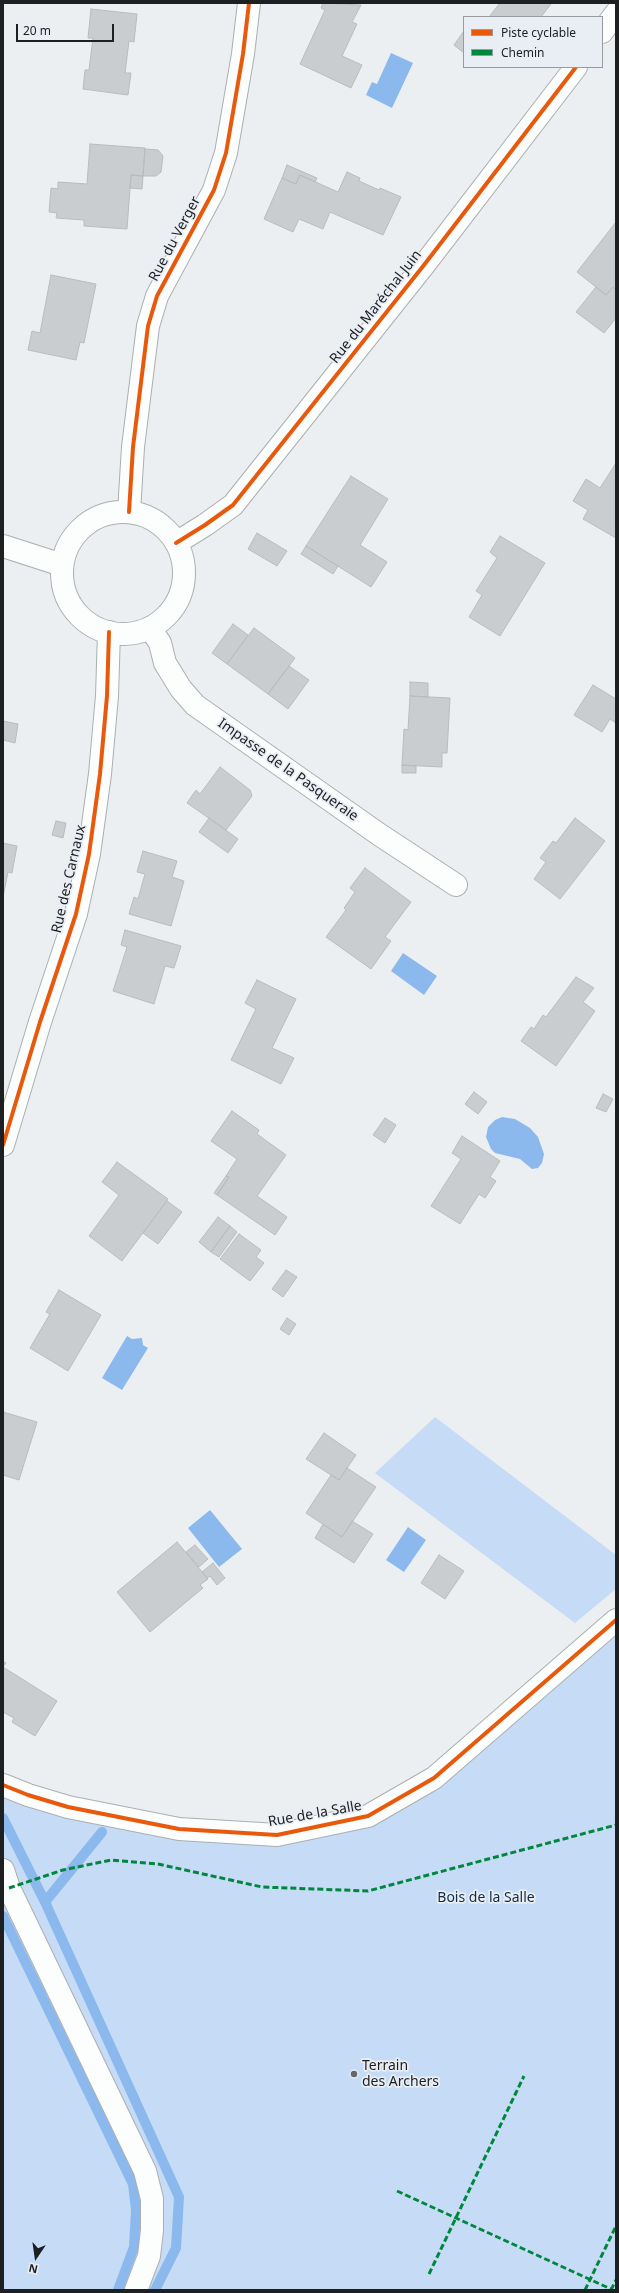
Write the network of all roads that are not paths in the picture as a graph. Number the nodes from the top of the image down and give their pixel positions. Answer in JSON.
{"nodes":[{"id":1,"x":248,"y":3,"type":"edge"},
{"id":2,"x":616,"y":12,"type":"edge"},
{"id":3,"x":603,"y":31,"type":"edge"},
{"id":4,"x":575,"y":68,"type":"edge"},
{"id":5,"x":129,"y":512,"type":"junction"},
{"id":6,"x":176,"y":543,"type":"junction"},
{"id":7,"x":3,"y":546,"type":"edge"},
{"id":8,"x":62,"y":565,"type":"junction"},
{"id":9,"x":150,"y":628,"type":"junction"},
{"id":10,"x":109,"y":632,"type":"junction"},
{"id":11,"x":456,"y":885,"type":"dead end"},
{"id":12,"x":3,"y":1145,"type":"edge"},
{"id":13,"x":616,"y":1620,"type":"edge"},
{"id":14,"x":3,"y":1785,"type":"edge"},
{"id":15,"x":3,"y":1870,"type":"edge"},
{"id":16,"x":136,"y":2290,"type":"edge"}],
"edges":[{"from":1,"to":5,"type":"street","name":"Rue du Verger"},
{"from":2,"to":3,"type":"street"},
{"from":4,"to":6,"type":"street","name":"Rue du Maréchal Juin"},
{"from":5,"to":6,"type":"street"},
{"from":5,"to":8,"type":"street"},
{"from":6,"to":9,"type":"street"},
{"from":7,"to":8,"type":"street"},
{"from":8,"to":10,"type":"street"},
{"from":9,"to":10,"type":"street"},
{"from":9,"to":11,"type":"street","name":"Impasse de la Pasqueraie"},
{"from":10,"to":12,"type":"street","name":"Rue des Carnaux"},
{"from":13,"to":14,"type":"street","name":"Rue de la Salle"},
{"from":15,"to":16,"type":"street"}]}
